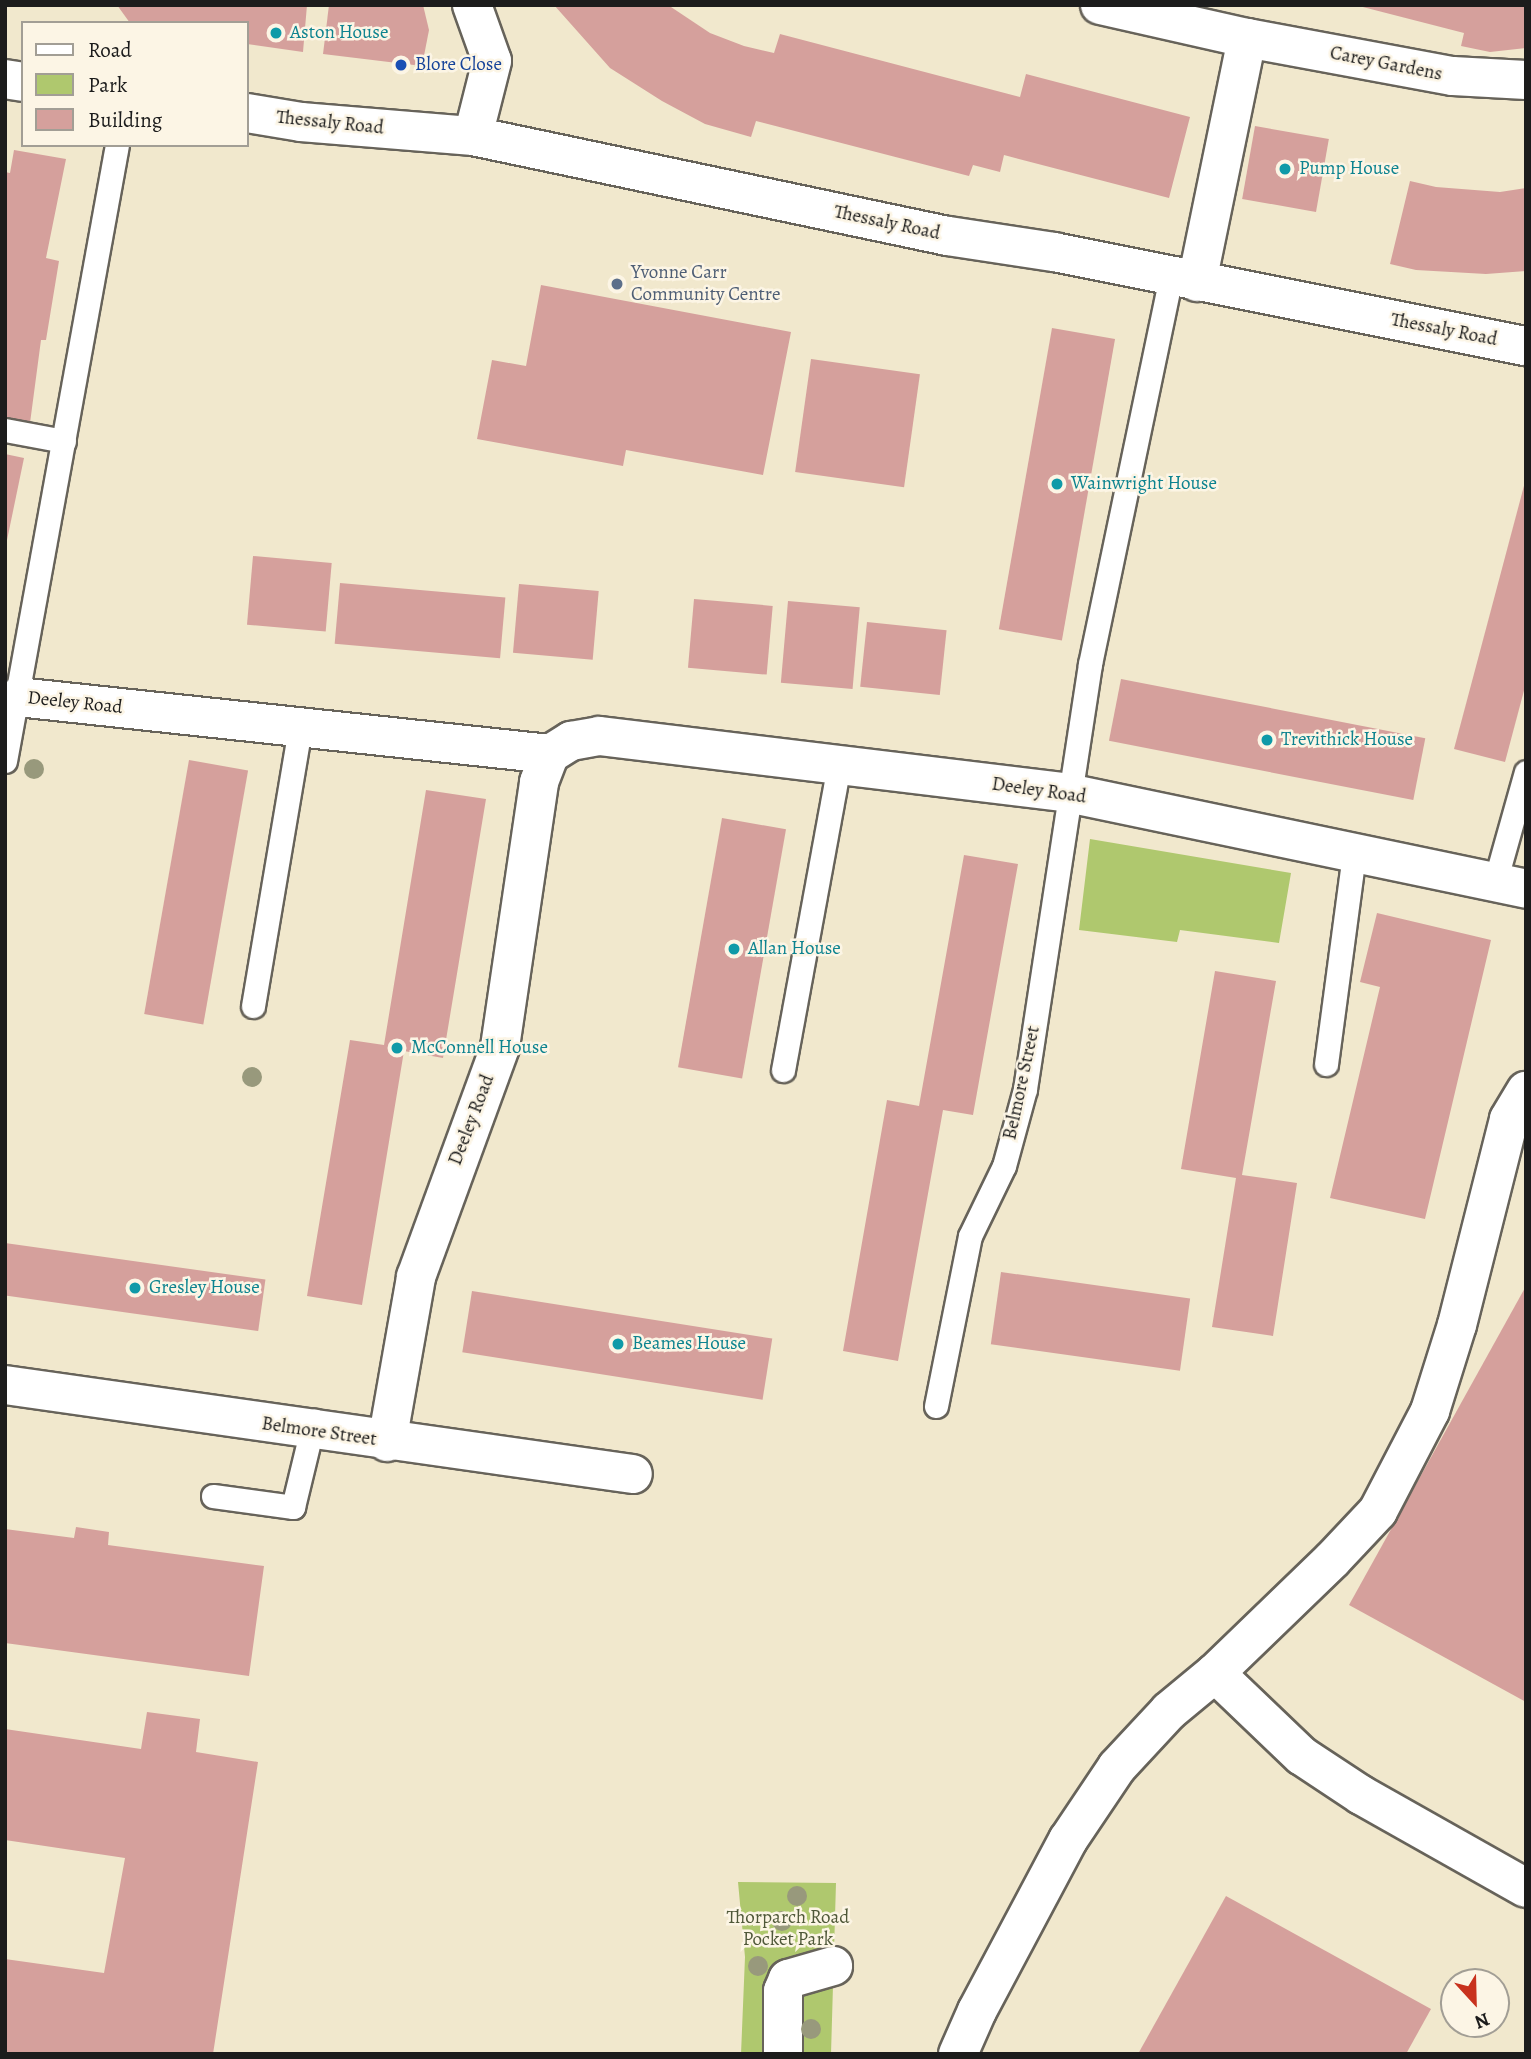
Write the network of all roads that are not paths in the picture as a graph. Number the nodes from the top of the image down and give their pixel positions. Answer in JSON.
{"nodes":[{"id":1,"x":472,"y":5,"type":"edge"},
{"id":2,"x":1100,"y":5,"type":"edge"},
{"id":3,"x":1247,"y":38,"type":"junction"},
{"id":4,"x":1526,"y":80,"type":"edge"},
{"id":5,"x":248,"y":113,"type":"edge"},
{"id":6,"x":473,"y":136,"type":"junction"},
{"id":7,"x":117,"y":147,"type":"edge"},
{"id":8,"x":1184,"y":279,"type":"junction"},
{"id":9,"x":1526,"y":346,"type":"edge"},
{"id":10,"x":5,"y":430,"type":"edge"},
{"id":11,"x":64,"y":441,"type":"junction"},
{"id":12,"x":18,"y":696,"type":"junction"},
{"id":13,"x":300,"y":727,"type":"junction"},
{"id":14,"x":550,"y":754,"type":"junction"},
{"id":15,"x":5,"y":761,"type":"edge"},
{"id":16,"x":839,"y":764,"type":"junction"},
{"id":17,"x":1526,"y":772,"type":"edge"},
{"id":18,"x":1068,"y":793,"type":"junction"},
{"id":19,"x":1354,"y":853,"type":"junction"},
{"id":20,"x":1510,"y":886,"type":"edge"},
{"id":21,"x":253,"y":1006,"type":"dead end"},
{"id":22,"x":1326,"y":1064,"type":"dead end"},
{"id":23,"x":783,"y":1070,"type":"dead end"},
{"id":24,"x":1526,"y":1091,"type":"edge"},
{"id":25,"x":5,"y":1385,"type":"edge"},
{"id":26,"x":936,"y":1406,"type":"dead end"},
{"id":27,"x":313,"y":1425,"type":"junction"},
{"id":28,"x":387,"y":1441,"type":"junction"},
{"id":29,"x":633,"y":1474,"type":"dead end"},
{"id":30,"x":213,"y":1496,"type":"dead end"},
{"id":31,"x":1215,"y":1673,"type":"junction"},
{"id":32,"x":1526,"y":1888,"type":"edge"},
{"id":33,"x":834,"y":1966,"type":"dead end"},
{"id":34,"x":783,"y":2054,"type":"edge"},
{"id":35,"x":958,"y":2054,"type":"edge"}],
"edges":[{"from":1,"to":6,"type":"street"},
{"from":2,"to":3,"type":"street","name":"Carey Gardens"},
{"from":3,"to":4,"type":"street","name":"Carey Gardens"},
{"from":3,"to":8,"type":"street"},
{"from":5,"to":6,"type":"street","name":"Thessaly Road"},
{"from":6,"to":8,"type":"street","name":"Thessaly Road"},
{"from":7,"to":11,"type":"lane"},
{"from":8,"to":9,"type":"street","name":"Thessaly Road"},
{"from":8,"to":18,"type":"lane","name":"Belmore Street"},
{"from":10,"to":11,"type":"lane"},
{"from":11,"to":12,"type":"lane"},
{"from":12,"to":13,"type":"street","name":"Deeley Road"},
{"from":12,"to":15,"type":"lane"},
{"from":13,"to":14,"type":"street","name":"Deeley Road"},
{"from":13,"to":21,"type":"lane"},
{"from":14,"to":16,"type":"street","name":"Deeley Road"},
{"from":14,"to":28,"type":"street","name":"Deeley Road"},
{"from":16,"to":18,"type":"street","name":"Deeley Road"},
{"from":16,"to":23,"type":"lane"},
{"from":17,"to":20,"type":"lane"},
{"from":18,"to":19,"type":"street","name":"Deeley Road"},
{"from":18,"to":26,"type":"lane","name":"Belmore Street"},
{"from":19,"to":20,"type":"street","name":"Deeley Road"},
{"from":19,"to":22,"type":"lane"},
{"from":24,"to":31,"type":"street"},
{"from":25,"to":27,"type":"street","name":"Belmore Street"},
{"from":27,"to":28,"type":"street","name":"Belmore Street"},
{"from":27,"to":30,"type":"lane"},
{"from":28,"to":29,"type":"street","name":"Belmore Street"},
{"from":31,"to":32,"type":"street"},
{"from":31,"to":35,"type":"street"},
{"from":33,"to":34,"type":"street"}]}
